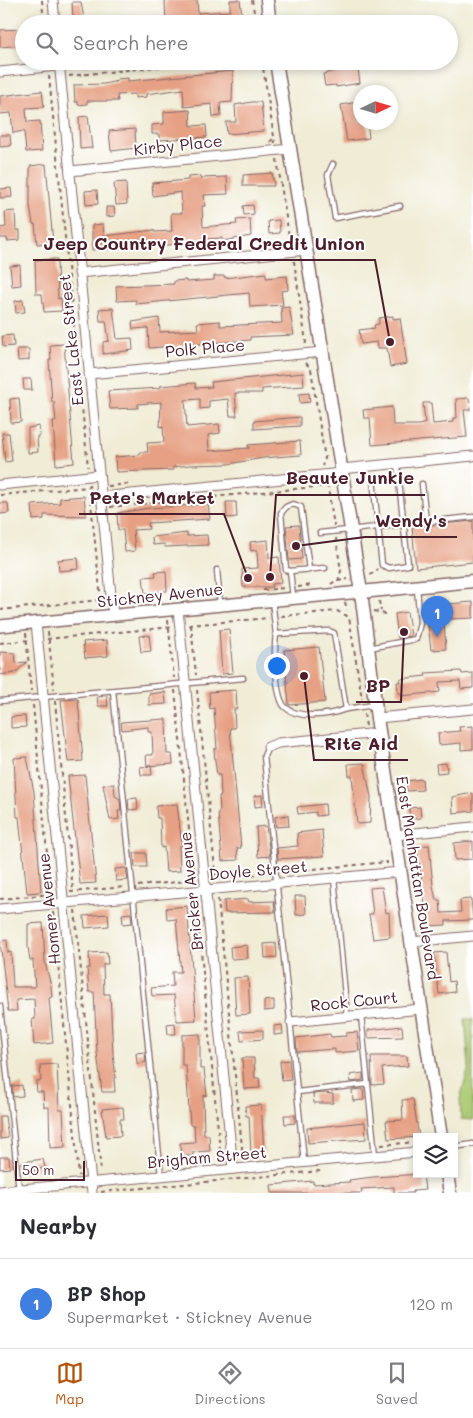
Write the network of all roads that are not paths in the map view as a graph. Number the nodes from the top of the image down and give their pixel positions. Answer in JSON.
{"nodes":[{"id":1,"x":53,"y":0,"type":"edge"},
{"id":2,"x":266,"y":0,"type":"edge"},
{"id":3,"x":54,"y":15,"type":"edge"},
{"id":4,"x":268,"y":15,"type":"edge"},
{"id":5,"x":19,"y":70,"type":"edge"},
{"id":6,"x":63,"y":70,"type":"edge"},
{"id":7,"x":277,"y":70,"type":"edge"},
{"id":8,"x":0,"y":72,"type":"edge"},
{"id":9,"x":290,"y":149,"type":"junction"},
{"id":10,"x":333,"y":164,"type":"dead end"},
{"id":11,"x":70,"y":175,"type":"junction"},
{"id":12,"x":400,"y":206,"type":"dead end"},
{"id":13,"x":306,"y":250,"type":"junction"},
{"id":14,"x":79,"y":273,"type":"junction"},
{"id":15,"x":323,"y":352,"type":"junction"},
{"id":16,"x":89,"y":374,"type":"junction"},
{"id":17,"x":473,"y":456,"type":"edge"},
{"id":18,"x":397,"y":463,"type":"junction"},
{"id":19,"x":342,"y":471,"type":"junction"},
{"id":20,"x":99,"y":475,"type":"junction"},
{"id":21,"x":373,"y":479,"type":"dead end"},
{"id":22,"x":422,"y":484,"type":"dead end"},
{"id":23,"x":0,"y":485,"type":"edge"},
{"id":24,"x":106,"y":497,"type":"junction"},
{"id":25,"x":473,"y":517,"type":"edge"},
{"id":26,"x":426,"y":522,"type":"junction"},
{"id":27,"x":404,"y":524,"type":"junction"},
{"id":28,"x":377,"y":527,"type":"junction"},
{"id":29,"x":351,"y":529,"type":"junction"},
{"id":30,"x":320,"y":533,"type":"dead end"},
{"id":31,"x":325,"y":568,"type":"dead end"},
{"id":32,"x":217,"y":570,"type":"dead end"},
{"id":33,"x":309,"y":570,"type":"junction"},
{"id":34,"x":290,"y":571,"type":"junction"},
{"id":35,"x":473,"y":581,"type":"edge"},
{"id":36,"x":417,"y":586,"type":"junction"},
{"id":37,"x":361,"y":592,"type":"junction"},
{"id":38,"x":292,"y":593,"type":"junction"},
{"id":39,"x":272,"y":600,"type":"junction"},
{"id":40,"x":220,"y":605,"type":"junction"},
{"id":41,"x":178,"y":609,"type":"junction"},
{"id":42,"x":113,"y":616,"type":"junction"},
{"id":43,"x":36,"y":623,"type":"junction"},
{"id":44,"x":0,"y":626,"type":"edge"},
{"id":45,"x":276,"y":634,"type":"junction"},
{"id":46,"x":368,"y":648,"type":"junction"},
{"id":47,"x":243,"y":678,"type":"dead end"},
{"id":48,"x":185,"y":682,"type":"junction"},
{"id":49,"x":113,"y":691,"type":"junction"},
{"id":50,"x":43,"y":698,"type":"junction"},
{"id":51,"x":0,"y":701,"type":"edge"},
{"id":52,"x":346,"y":708,"type":"junction"},
{"id":53,"x":473,"y":708,"type":"edge"},
{"id":54,"x":372,"y":710,"type":"junction"},
{"id":55,"x":373,"y":734,"type":"junction"},
{"id":56,"x":268,"y":747,"type":"joint"},
{"id":57,"x":473,"y":827,"type":"edge"},
{"id":58,"x":395,"y":835,"type":"junction"},
{"id":59,"x":400,"y":872,"type":"junction"},
{"id":60,"x":334,"y":878,"type":"junction"},
{"id":61,"x":277,"y":883,"type":"junction"},
{"id":62,"x":206,"y":890,"type":"junction"},
{"id":63,"x":133,"y":897,"type":"junction"},
{"id":64,"x":63,"y":904,"type":"junction"},
{"id":65,"x":0,"y":909,"type":"edge"},
{"id":66,"x":473,"y":936,"type":"edge"},
{"id":67,"x":411,"y":942,"type":"junction"},
{"id":68,"x":0,"y":1006,"type":"edge"},
{"id":69,"x":421,"y":1009,"type":"junction"},
{"id":70,"x":361,"y":1015,"type":"junction"},
{"id":71,"x":347,"y":1016,"type":"junction"},
{"id":72,"x":290,"y":1022,"type":"junction"},
{"id":73,"x":368,"y":1084,"type":"junction"},
{"id":74,"x":297,"y":1092,"type":"junction"},
{"id":75,"x":440,"y":1133,"type":"edge"},
{"id":76,"x":473,"y":1144,"type":"edge"},
{"id":77,"x":458,"y":1146,"type":"edge"},
{"id":78,"x":413,"y":1152,"type":"edge"},
{"id":79,"x":375,"y":1156,"type":"junction"},
{"id":80,"x":304,"y":1162,"type":"junction"},
{"id":81,"x":233,"y":1169,"type":"junction"},
{"id":82,"x":161,"y":1176,"type":"junction"},
{"id":83,"x":448,"y":1178,"type":"edge"},
{"id":84,"x":91,"y":1183,"type":"junction"},
{"id":85,"x":19,"y":1190,"type":"junction"},
{"id":86,"x":0,"y":1192,"type":"edge"},
{"id":87,"x":92,"y":1193,"type":"edge"},
{"id":88,"x":450,"y":1193,"type":"edge"}],
"edges":[{"from":1,"to":3,"type":"street"},
{"from":2,"to":4,"type":"main road"},
{"from":5,"to":8,"type":"street"},
{"from":6,"to":11,"type":"street","name":"East Lake Street"},
{"from":7,"to":9,"type":"main road","name":"East Manhattan Boulevard"},
{"from":9,"to":11,"type":"street","name":"Kirby Place"},
{"from":9,"to":13,"type":"main road","name":"East Manhattan Boulevard"},
{"from":10,"to":12,"type":"lane"},
{"from":11,"to":14,"type":"street","name":"East Lake Street"},
{"from":13,"to":14,"type":"street"},
{"from":13,"to":15,"type":"main road","name":"East Manhattan Boulevard"},
{"from":14,"to":16,"type":"street","name":"East Lake Street"},
{"from":15,"to":16,"type":"street","name":"Polk Place"},
{"from":15,"to":19,"type":"main road","name":"East Manhattan Boulevard"},
{"from":16,"to":20,"type":"street","name":"East Lake Street"},
{"from":17,"to":18,"type":"street"},
{"from":18,"to":19,"type":"street"},
{"from":18,"to":27,"type":"lane"},
{"from":19,"to":24,"type":"street"},
{"from":19,"to":29,"type":"main road","name":"East Manhattan Boulevard"},
{"from":20,"to":23,"type":"street"},
{"from":20,"to":24,"type":"street","name":"East Lake Street"},
{"from":21,"to":28,"type":"lane"},
{"from":22,"to":26,"type":"lane"},
{"from":24,"to":42,"type":"street","name":"East Lake Street"},
{"from":25,"to":26,"type":"lane"},
{"from":26,"to":27,"type":"lane"},
{"from":27,"to":28,"type":"lane"},
{"from":27,"to":28,"type":"lane"},
{"from":28,"to":29,"type":"lane"},
{"from":29,"to":30,"type":"lane"},
{"from":29,"to":37,"type":"main road","name":"East Manhattan Boulevard"},
{"from":31,"to":33,"type":"lane"},
{"from":32,"to":40,"type":"lane"},
{"from":33,"to":34,"type":"lane"},
{"from":33,"to":34,"type":"lane"},
{"from":34,"to":38,"type":"lane"},
{"from":35,"to":36,"type":"main road","name":"Stickney Avenue"},
{"from":36,"to":37,"type":"main road","name":"Stickney Avenue"},
{"from":36,"to":46,"type":"lane"},
{"from":37,"to":38,"type":"street","name":"Stickney Avenue"},
{"from":37,"to":46,"type":"main road","name":"East Manhattan Boulevard"},
{"from":38,"to":39,"type":"street","name":"Stickney Avenue"},
{"from":39,"to":40,"type":"street","name":"Stickney Avenue"},
{"from":39,"to":45,"type":"lane"},
{"from":40,"to":41,"type":"street","name":"Stickney Avenue"},
{"from":41,"to":42,"type":"street","name":"Stickney Avenue"},
{"from":41,"to":48,"type":"street","name":"Bricker Avenue"},
{"from":42,"to":43,"type":"street","name":"Stickney Avenue"},
{"from":43,"to":44,"type":"street","name":"Stickney Avenue"},
{"from":43,"to":50,"type":"street","name":"Homer Avenue"},
{"from":45,"to":52,"type":"lane"},
{"from":45,"to":52,"type":"lane"},
{"from":46,"to":54,"type":"main road","name":"East Manhattan Boulevard"},
{"from":47,"to":48,"type":"lane"},
{"from":48,"to":49,"type":"lane"},
{"from":48,"to":62,"type":"street","name":"Bricker Avenue"},
{"from":49,"to":50,"type":"lane"},
{"from":49,"to":63,"type":"lane"},
{"from":50,"to":51,"type":"lane"},
{"from":50,"to":64,"type":"street","name":"Homer Avenue"},
{"from":52,"to":54,"type":"lane"},
{"from":53,"to":54,"type":"street"},
{"from":54,"to":55,"type":"main road","name":"East Manhattan Boulevard"},
{"from":55,"to":56,"type":"street"},
{"from":55,"to":58,"type":"main road","name":"East Manhattan Boulevard"},
{"from":56,"to":61,"type":"lane"},
{"from":57,"to":58,"type":"street"},
{"from":58,"to":59,"type":"main road","name":"East Manhattan Boulevard"},
{"from":59,"to":60,"type":"street","name":"Doyle Street"},
{"from":59,"to":67,"type":"main road","name":"East Manhattan Boulevard"},
{"from":60,"to":61,"type":"street","name":"Doyle Street"},
{"from":60,"to":71,"type":"lane"},
{"from":61,"to":62,"type":"street","name":"Doyle Street"},
{"from":61,"to":72,"type":"lane"},
{"from":62,"to":63,"type":"street","name":"Doyle Street"},
{"from":62,"to":81,"type":"street","name":"Bricker Avenue"},
{"from":63,"to":64,"type":"street","name":"Doyle Street"},
{"from":63,"to":82,"type":"lane"},
{"from":64,"to":65,"type":"street","name":"Doyle Street"},
{"from":64,"to":84,"type":"street","name":"Homer Avenue"},
{"from":66,"to":67,"type":"street"},
{"from":67,"to":69,"type":"main road","name":"East Manhattan Boulevard"},
{"from":68,"to":85,"type":"lane"},
{"from":69,"to":70,"type":"street","name":"Rock Court"},
{"from":69,"to":75,"type":"main road","name":"East Manhattan Boulevard"},
{"from":70,"to":71,"type":"street","name":"Rock Court"},
{"from":70,"to":73,"type":"lane"},
{"from":71,"to":72,"type":"street","name":"Rock Court"},
{"from":72,"to":74,"type":"lane"},
{"from":73,"to":74,"type":"lane"},
{"from":73,"to":79,"type":"lane"},
{"from":74,"to":80,"type":"lane"},
{"from":76,"to":77,"type":"lane"},
{"from":78,"to":79,"type":"street","name":"Brigham Street"},
{"from":79,"to":80,"type":"street","name":"Brigham Street"},
{"from":80,"to":81,"type":"street","name":"Brigham Street"},
{"from":81,"to":82,"type":"street","name":"Brigham Street"},
{"from":82,"to":84,"type":"street","name":"Brigham Street"},
{"from":83,"to":88,"type":"main road"},
{"from":84,"to":85,"type":"street","name":"Brigham Street"},
{"from":84,"to":87,"type":"street","name":"Homer Avenue"},
{"from":85,"to":86,"type":"street","name":"Brigham Street"}]}
